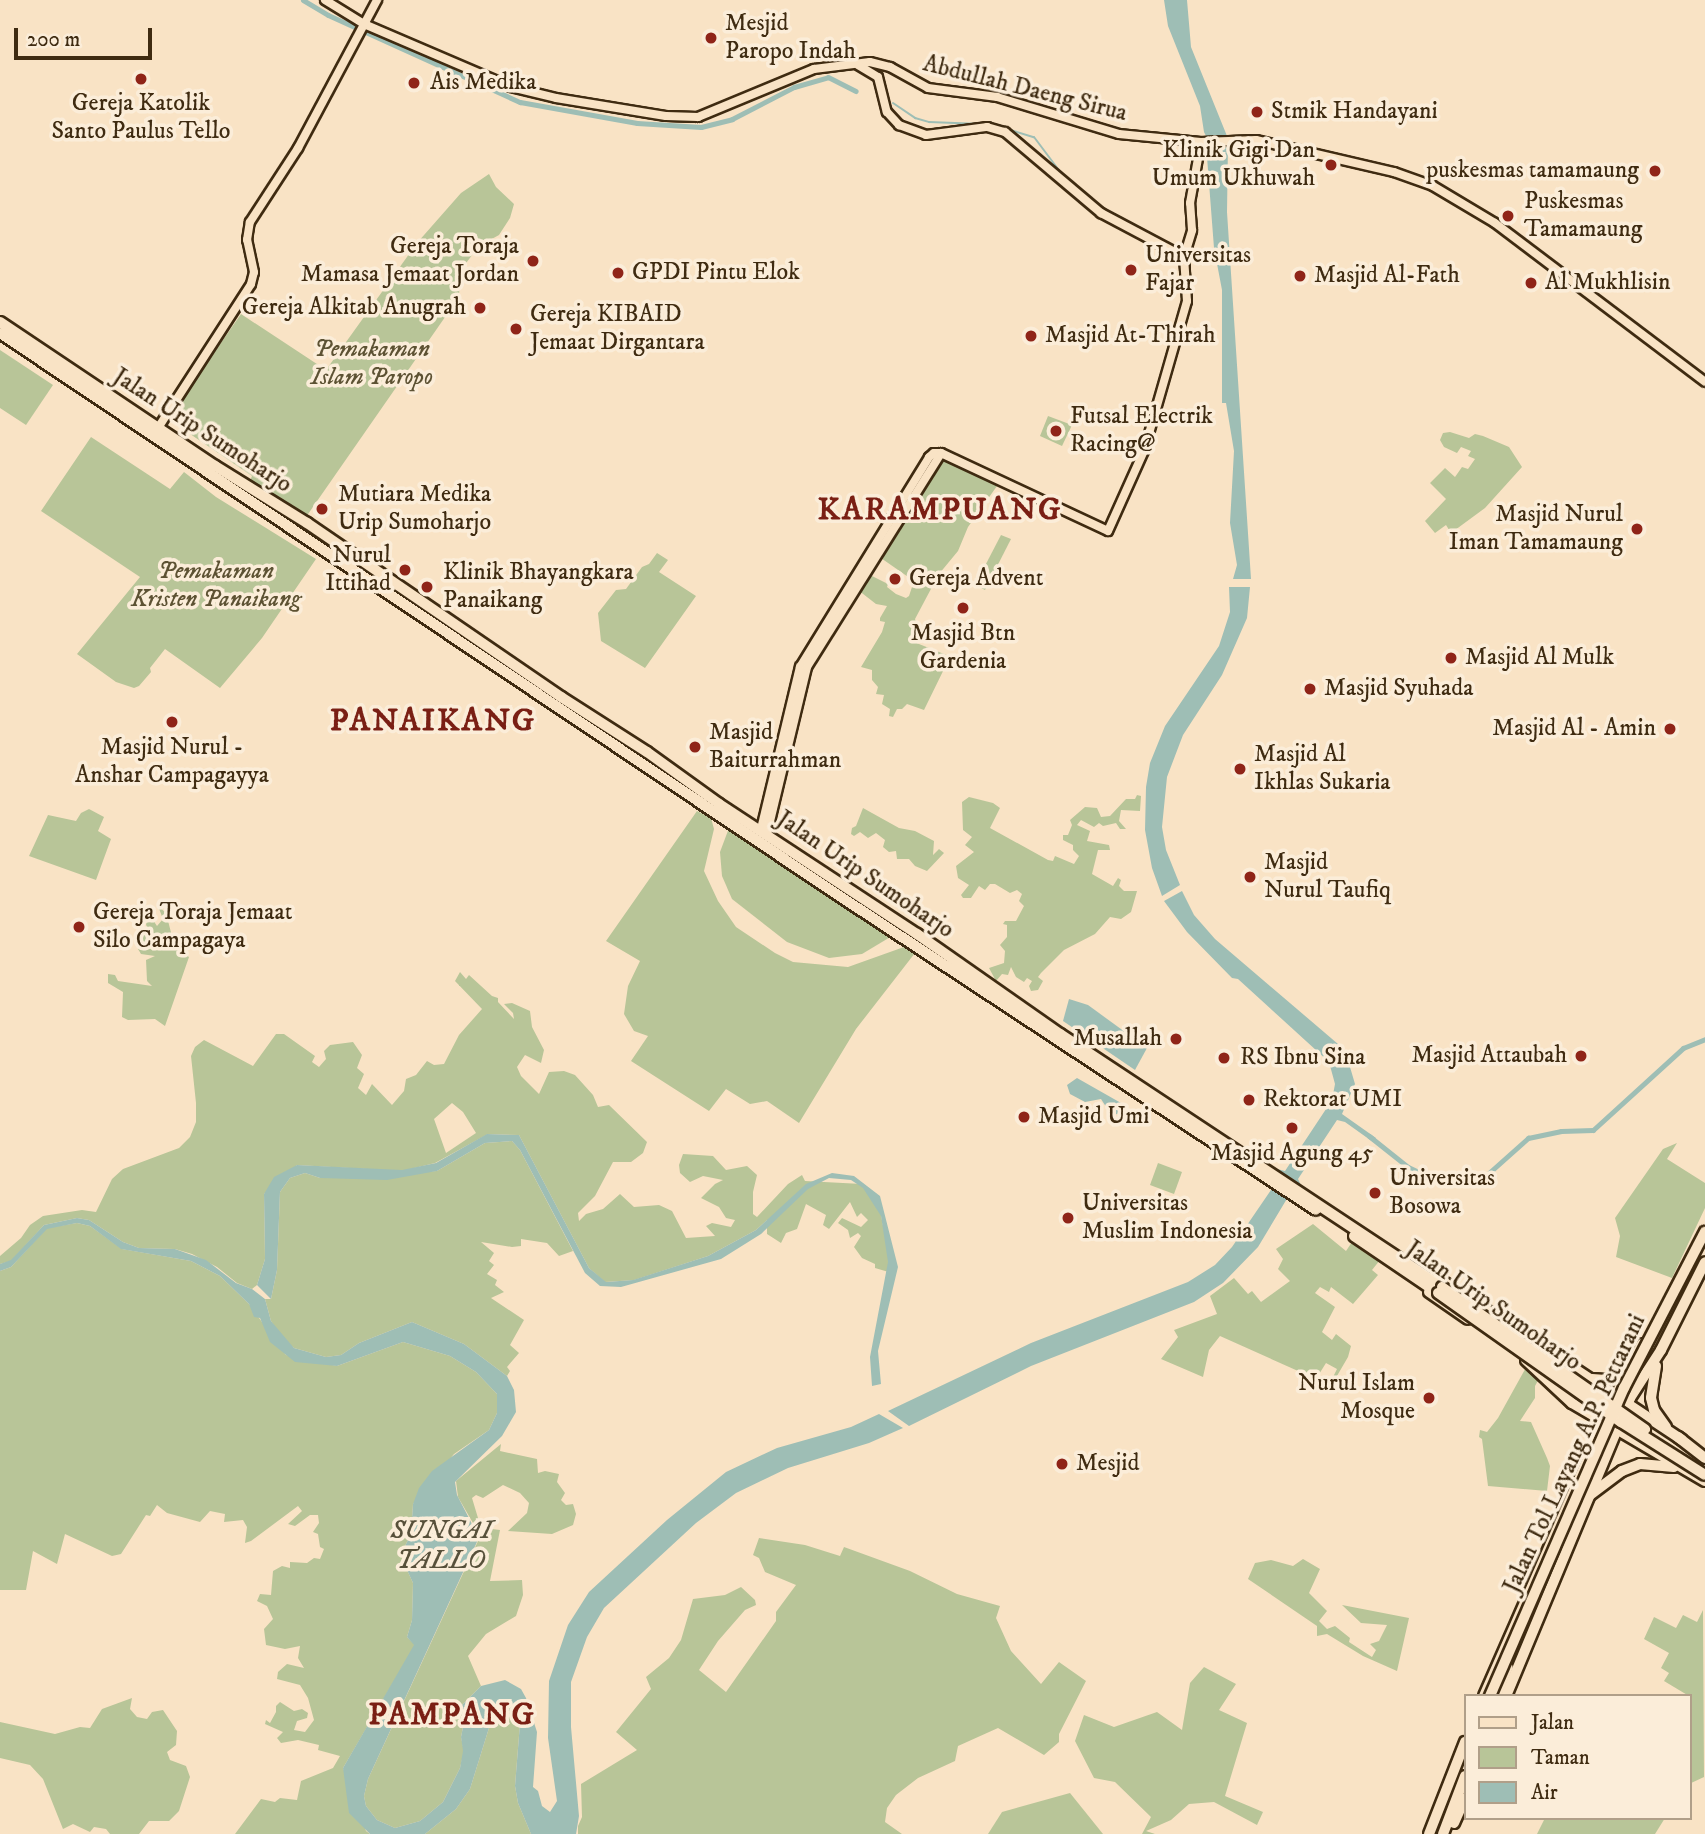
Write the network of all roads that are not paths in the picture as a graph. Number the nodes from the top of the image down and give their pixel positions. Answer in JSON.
{"nodes":[{"id":1,"x":325,"y":0,"type":"edge"},
{"id":2,"x":377,"y":0,"type":"edge"},
{"id":3,"x":371,"y":12,"type":"junction"},
{"id":4,"x":348,"y":14,"type":"junction"},
{"id":5,"x":364,"y":25,"type":"junction"},
{"id":6,"x":858,"y":65,"type":"junction"},
{"id":7,"x":1256,"y":140,"type":"junction"},
{"id":8,"x":1200,"y":141,"type":"junction"},
{"id":9,"x":1186,"y":254,"type":"junction"},
{"id":10,"x":0,"y":322,"type":"edge"},
{"id":11,"x":0,"y":333,"type":"edge"},
{"id":12,"x":27,"y":346,"type":"junction"},
{"id":13,"x":1705,"y":382,"type":"edge"},
{"id":14,"x":158,"y":428,"type":"junction"},
{"id":15,"x":559,"y":701,"type":"junction"},
{"id":16,"x":660,"y":769,"type":"junction"},
{"id":17,"x":764,"y":831,"type":"junction"},
{"id":18,"x":1027,"y":1016,"type":"junction"},
{"id":19,"x":1705,"y":1227,"type":"edge"},
{"id":20,"x":1705,"y":1232,"type":"edge"},
{"id":21,"x":1705,"y":1245,"type":"edge"},
{"id":22,"x":1705,"y":1262,"type":"edge"},
{"id":23,"x":1424,"y":1279,"type":"junction"},
{"id":24,"x":1440,"y":1290,"type":"junction"},
{"id":25,"x":1660,"y":1351,"type":"junction"},
{"id":26,"x":1625,"y":1374,"type":"junction"},
{"id":27,"x":1588,"y":1378,"type":"junction"},
{"id":28,"x":1616,"y":1393,"type":"junction"},
{"id":29,"x":1572,"y":1403,"type":"junction"},
{"id":30,"x":1628,"y":1404,"type":"junction"},
{"id":31,"x":1652,"y":1420,"type":"junction"},
{"id":32,"x":1600,"y":1421,"type":"junction"},
{"id":33,"x":1617,"y":1429,"type":"junction"},
{"id":34,"x":1682,"y":1440,"type":"junction"},
{"id":35,"x":1639,"y":1442,"type":"junction"},
{"id":36,"x":1705,"y":1458,"type":"edge"},
{"id":37,"x":1705,"y":1467,"type":"edge"},
{"id":38,"x":1688,"y":1471,"type":"junction"},
{"id":39,"x":1705,"y":1475,"type":"edge"},
{"id":40,"x":1705,"y":1481,"type":"edge"},
{"id":41,"x":1586,"y":1499,"type":"junction"},
{"id":42,"x":1485,"y":1694,"type":"edge"},
{"id":43,"x":1491,"y":1694,"type":"edge"},
{"id":44,"x":1497,"y":1694,"type":"edge"},
{"id":45,"x":1507,"y":1694,"type":"edge"},
{"id":46,"x":1464,"y":1745,"type":"edge"},
{"id":47,"x":1464,"y":1759,"type":"edge"},
{"id":48,"x":1464,"y":1779,"type":"edge"},
{"id":49,"x":1464,"y":1800,"type":"edge"},
{"id":50,"x":1432,"y":1834,"type":"edge"},
{"id":51,"x":1443,"y":1834,"type":"edge"},
{"id":52,"x":1450,"y":1834,"type":"edge"}],
"edges":[{"from":1,"to":4,"type":"main road","name":"Abdullah Daeng Sirua"},
{"from":2,"to":3,"type":"main road"},
{"from":3,"to":4,"type":"main road"},
{"from":3,"to":5,"type":"main road"},
{"from":4,"to":5,"type":"main road","name":"Abdullah Daeng Sirua"},
{"from":5,"to":6,"type":"main road","name":"Abdullah Daeng Sirua"},
{"from":5,"to":14,"type":"main road"},
{"from":6,"to":8,"type":"main road","name":"Abdullah Daeng Sirua"},
{"from":6,"to":9,"type":"main road"},
{"from":7,"to":8,"type":"main road","name":"Abdullah Daeng Sirua"},
{"from":7,"to":8,"type":"main road"},
{"from":7,"to":13,"type":"main road","name":"Abdullah Daeng Sirua"},
{"from":8,"to":9,"type":"main road"},
{"from":9,"to":17,"type":"main road"},
{"from":10,"to":12,"type":"highway","name":"Jalan Urip Sumoharjo"},
{"from":11,"to":12,"type":"highway","name":"Jalan Urip Sumoharjo"},
{"from":12,"to":14,"type":"highway","name":"Jalan Urip Sumoharjo"},
{"from":12,"to":15,"type":"highway","name":"Jalan Urip Sumoharjo"},
{"from":14,"to":15,"type":"highway","name":"Jalan Urip Sumoharjo"},
{"from":15,"to":16,"type":"highway","name":"Jalan Urip Sumoharjo"},
{"from":16,"to":17,"type":"highway","name":"Jalan Urip Sumoharjo"},
{"from":16,"to":18,"type":"highway","name":"Jalan Urip Sumoharjo"},
{"from":17,"to":18,"type":"highway","name":"Jalan Urip Sumoharjo"},
{"from":18,"to":23,"type":"highway","name":"Jalan Urip Sumoharjo"},
{"from":19,"to":26,"type":"highway"},
{"from":20,"to":43,"type":"highway","name":"Jalan Tol Layang A.P. Pettarani","bridge":true},
{"from":21,"to":44,"type":"highway","name":"Jalan Tol Layang A.P. Pettarani","bridge":true},
{"from":22,"to":25,"type":"highway"},
{"from":23,"to":24,"type":"highway","name":"Jalan Urip Sumoharjo"},
{"from":23,"to":27,"type":"highway"},
{"from":23,"to":29,"type":"highway"},
{"from":24,"to":37,"type":"highway","name":"Jalan Urip Sumoharjo","bridge":true},
{"from":24,"to":39,"type":"highway","name":"Jalan Urip Sumoharjo","bridge":true},
{"from":25,"to":30,"type":"highway"},
{"from":25,"to":34,"type":"highway"},
{"from":26,"to":27,"type":"highway"},
{"from":26,"to":28,"type":"highway"},
{"from":27,"to":28,"type":"highway"},
{"from":27,"to":29,"type":"highway"},
{"from":28,"to":30,"type":"highway"},
{"from":28,"to":32,"type":"highway"},
{"from":29,"to":32,"type":"highway"},
{"from":30,"to":31,"type":"highway"},
{"from":30,"to":33,"type":"highway"},
{"from":31,"to":34,"type":"highway"},
{"from":31,"to":35,"type":"highway"},
{"from":32,"to":33,"type":"highway"},
{"from":32,"to":42,"type":"highway"},
{"from":33,"to":35,"type":"highway"},
{"from":33,"to":41,"type":"highway"},
{"from":34,"to":36,"type":"highway"},
{"from":35,"to":38,"type":"highway"},
{"from":38,"to":40,"type":"highway"},
{"from":38,"to":41,"type":"highway"},
{"from":41,"to":45,"type":"highway"},
{"from":46,"to":50,"type":"highway"},
{"from":47,"to":50,"type":"highway"},
{"from":48,"to":51,"type":"highway"},
{"from":49,"to":52,"type":"highway"}]}
